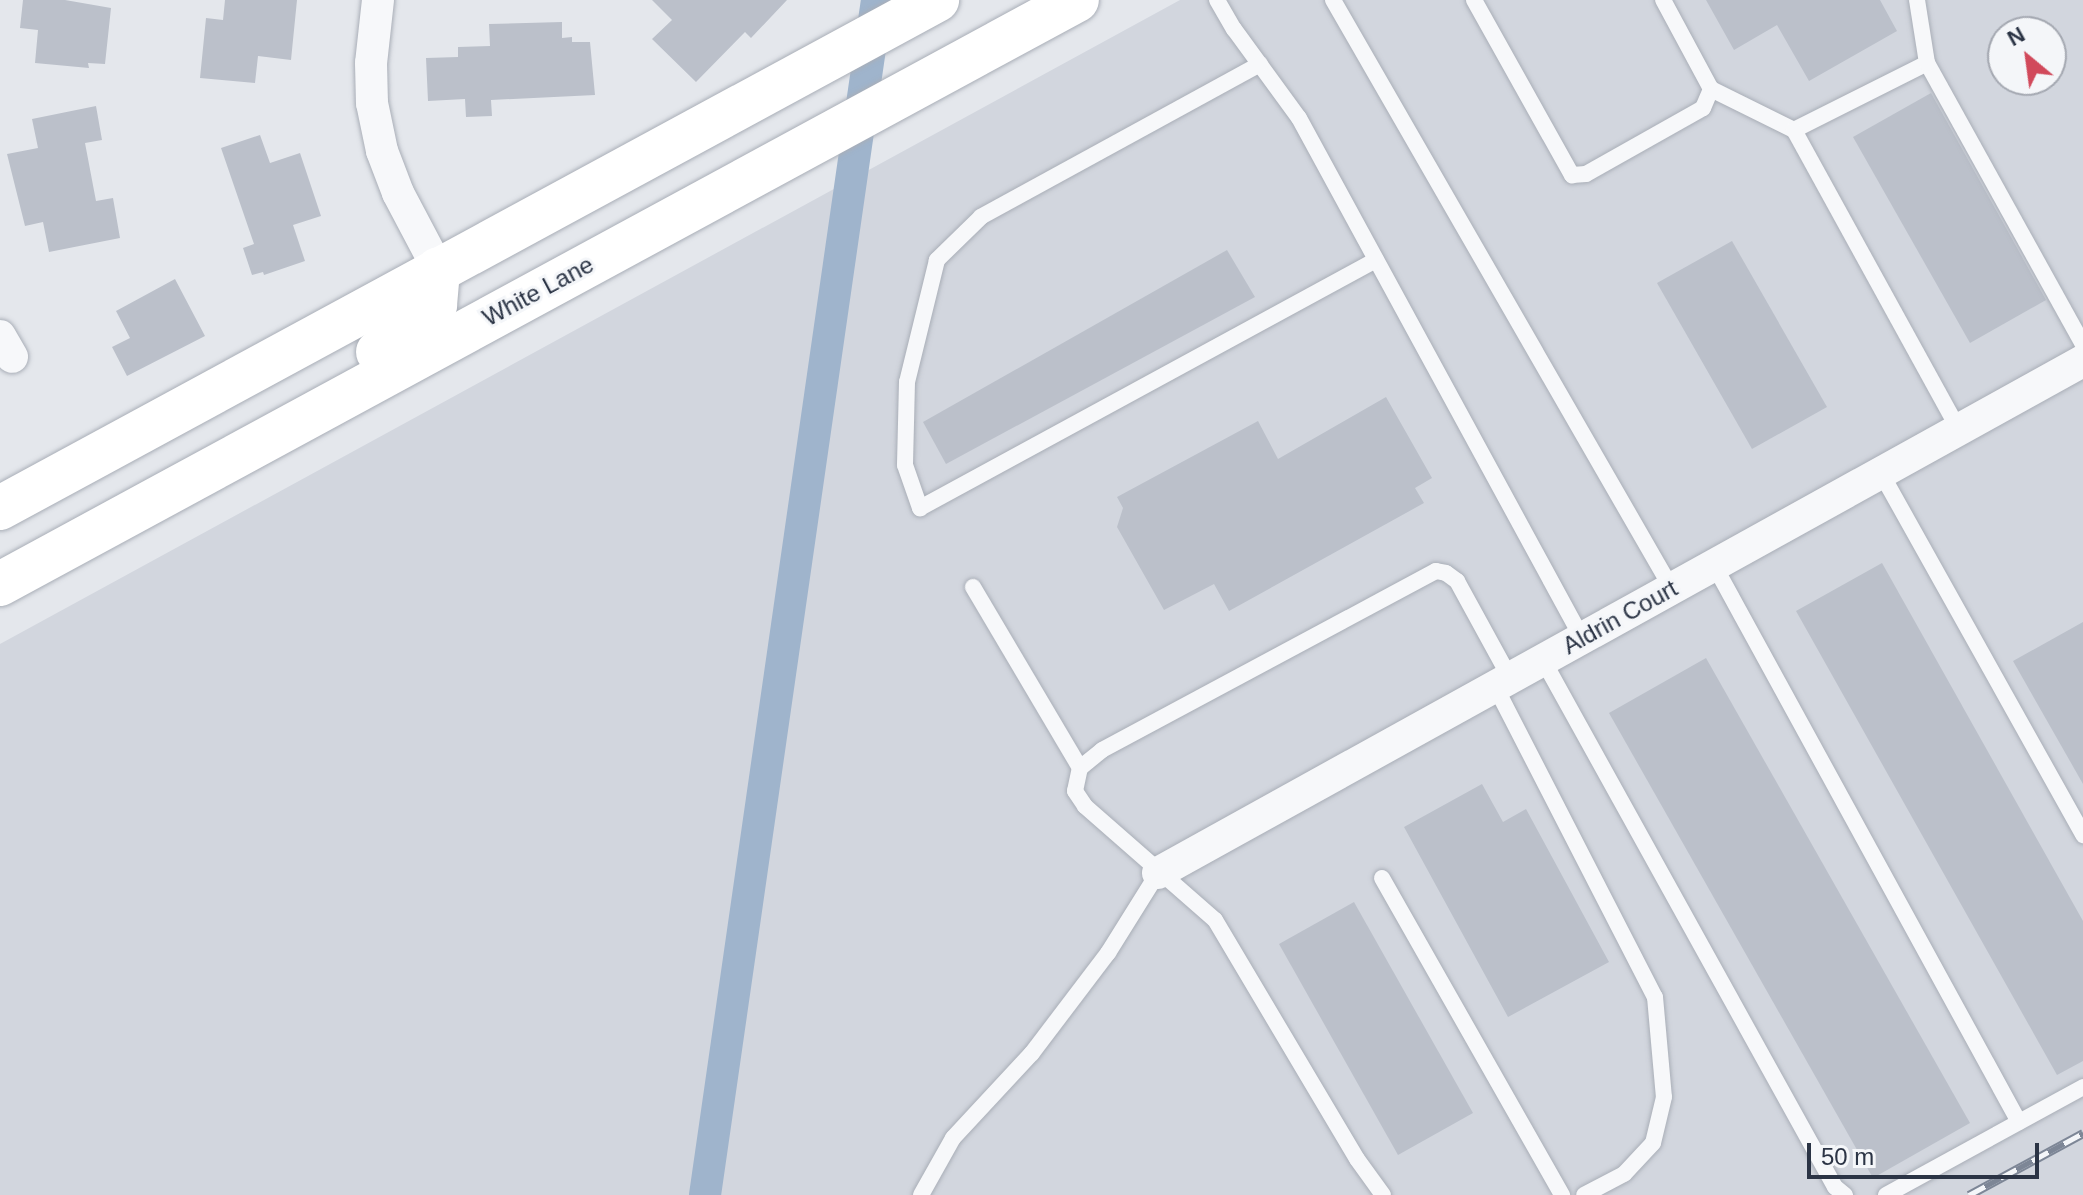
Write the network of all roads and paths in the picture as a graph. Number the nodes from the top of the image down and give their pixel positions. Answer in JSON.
{"nodes":[{"id":1,"x":378,"y":0,"type":"edge"},
{"id":2,"x":1039,"y":0,"type":"edge"},
{"id":3,"x":1077,"y":0,"type":"edge"},
{"id":4,"x":1239,"y":0,"type":"edge"},
{"id":5,"x":1333,"y":0,"type":"edge"},
{"id":6,"x":1474,"y":0,"type":"edge"},
{"id":7,"x":1663,"y":0,"type":"edge"},
{"id":8,"x":1917,"y":0,"type":"edge"},
{"id":9,"x":933,"y":2,"type":"edge"},
{"id":10,"x":1220,"y":5,"type":"edge"},
{"id":11,"x":985,"y":51,"type":"junction"},
{"id":12,"x":1927,"y":63,"type":"junction"},
{"id":13,"x":1260,"y":64,"type":"junction"},
{"id":14,"x":1711,"y":89,"type":"junction"},
{"id":15,"x":1794,"y":130,"type":"junction"},
{"id":16,"x":1376,"y":260,"type":"junction"},
{"id":17,"x":438,"y":269,"type":"junction"},
{"id":18,"x":2083,"y":345,"type":"edge"},
{"id":19,"x":2083,"y":361,"type":"edge"},
{"id":20,"x":1959,"y":430,"type":"junction"},
{"id":21,"x":226,"y":461,"type":"junction"},
{"id":22,"x":1881,"y":473,"type":"junction"},
{"id":23,"x":0,"y":508,"type":"edge"},
{"id":24,"x":1714,"y":565,"type":"junction"},
{"id":25,"x":0,"y":584,"type":"edge"},
{"id":26,"x":973,"y":587,"type":"dead end"},
{"id":27,"x":1672,"y":589,"type":"junction"},
{"id":28,"x":1582,"y":638,"type":"junction"},
{"id":29,"x":1543,"y":660,"type":"junction"},
{"id":30,"x":1503,"y":682,"type":"junction"},
{"id":31,"x":1080,"y":768,"type":"junction"},
{"id":32,"x":2083,"y":835,"type":"edge"},
{"id":33,"x":1158,"y":873,"type":"junction"},
{"id":34,"x":1382,"y":878,"type":"dead end"},
{"id":35,"x":2083,"y":1087,"type":"edge"},
{"id":36,"x":2019,"y":1122,"type":"junction"},
{"id":37,"x":921,"y":1195,"type":"edge"},
{"id":38,"x":1383,"y":1195,"type":"edge"},
{"id":39,"x":1562,"y":1195,"type":"edge"},
{"id":40,"x":1584,"y":1195,"type":"edge"},
{"id":41,"x":1845,"y":1195,"type":"edge"},
{"id":42,"x":1886,"y":1195,"type":"edge"}],
"edges":[{"from":1,"to":17,"type":"street"},
{"from":2,"to":11,"type":"main road"},
{"from":3,"to":11,"type":"main road","name":"White Lane"},
{"from":4,"to":10,"type":"lane"},
{"from":5,"to":27,"type":"lane"},
{"from":6,"to":14,"type":"lane"},
{"from":7,"to":14,"type":"lane"},
{"from":8,"to":12,"type":"lane"},
{"from":9,"to":17,"type":"main road"},
{"from":10,"to":13,"type":"lane"},
{"from":11,"to":21,"type":"main road","name":"White Lane"},
{"from":12,"to":15,"type":"lane"},
{"from":12,"to":18,"type":"lane"},
{"from":13,"to":16,"type":"lane"},
{"from":13,"to":16,"type":"lane"},
{"from":14,"to":15,"type":"lane"},
{"from":15,"to":20,"type":"lane"},
{"from":16,"to":28,"type":"lane"},
{"from":17,"to":21,"type":"main road"},
{"from":17,"to":23,"type":"main road"},
{"from":19,"to":20,"type":"street","name":"Aldrin Court"},
{"from":20,"to":22,"type":"street","name":"Aldrin Court"},
{"from":21,"to":25,"type":"main road","name":"White Lane"},
{"from":22,"to":24,"type":"street","name":"Aldrin Court"},
{"from":22,"to":32,"type":"lane"},
{"from":24,"to":27,"type":"street","name":"Aldrin Court"},
{"from":24,"to":36,"type":"lane"},
{"from":26,"to":31,"type":"lane"},
{"from":27,"to":28,"type":"street","name":"Aldrin Court"},
{"from":28,"to":29,"type":"street","name":"Aldrin Court"},
{"from":29,"to":30,"type":"street","name":"Aldrin Court"},
{"from":29,"to":41,"type":"lane"},
{"from":30,"to":31,"type":"lane"},
{"from":30,"to":33,"type":"street","name":"Aldrin Court"},
{"from":30,"to":40,"type":"lane"},
{"from":31,"to":33,"type":"lane"},
{"from":33,"to":37,"type":"lane"},
{"from":33,"to":38,"type":"lane"},
{"from":34,"to":39,"type":"lane"},
{"from":35,"to":36,"type":"lane"},
{"from":36,"to":42,"type":"lane"}]}
